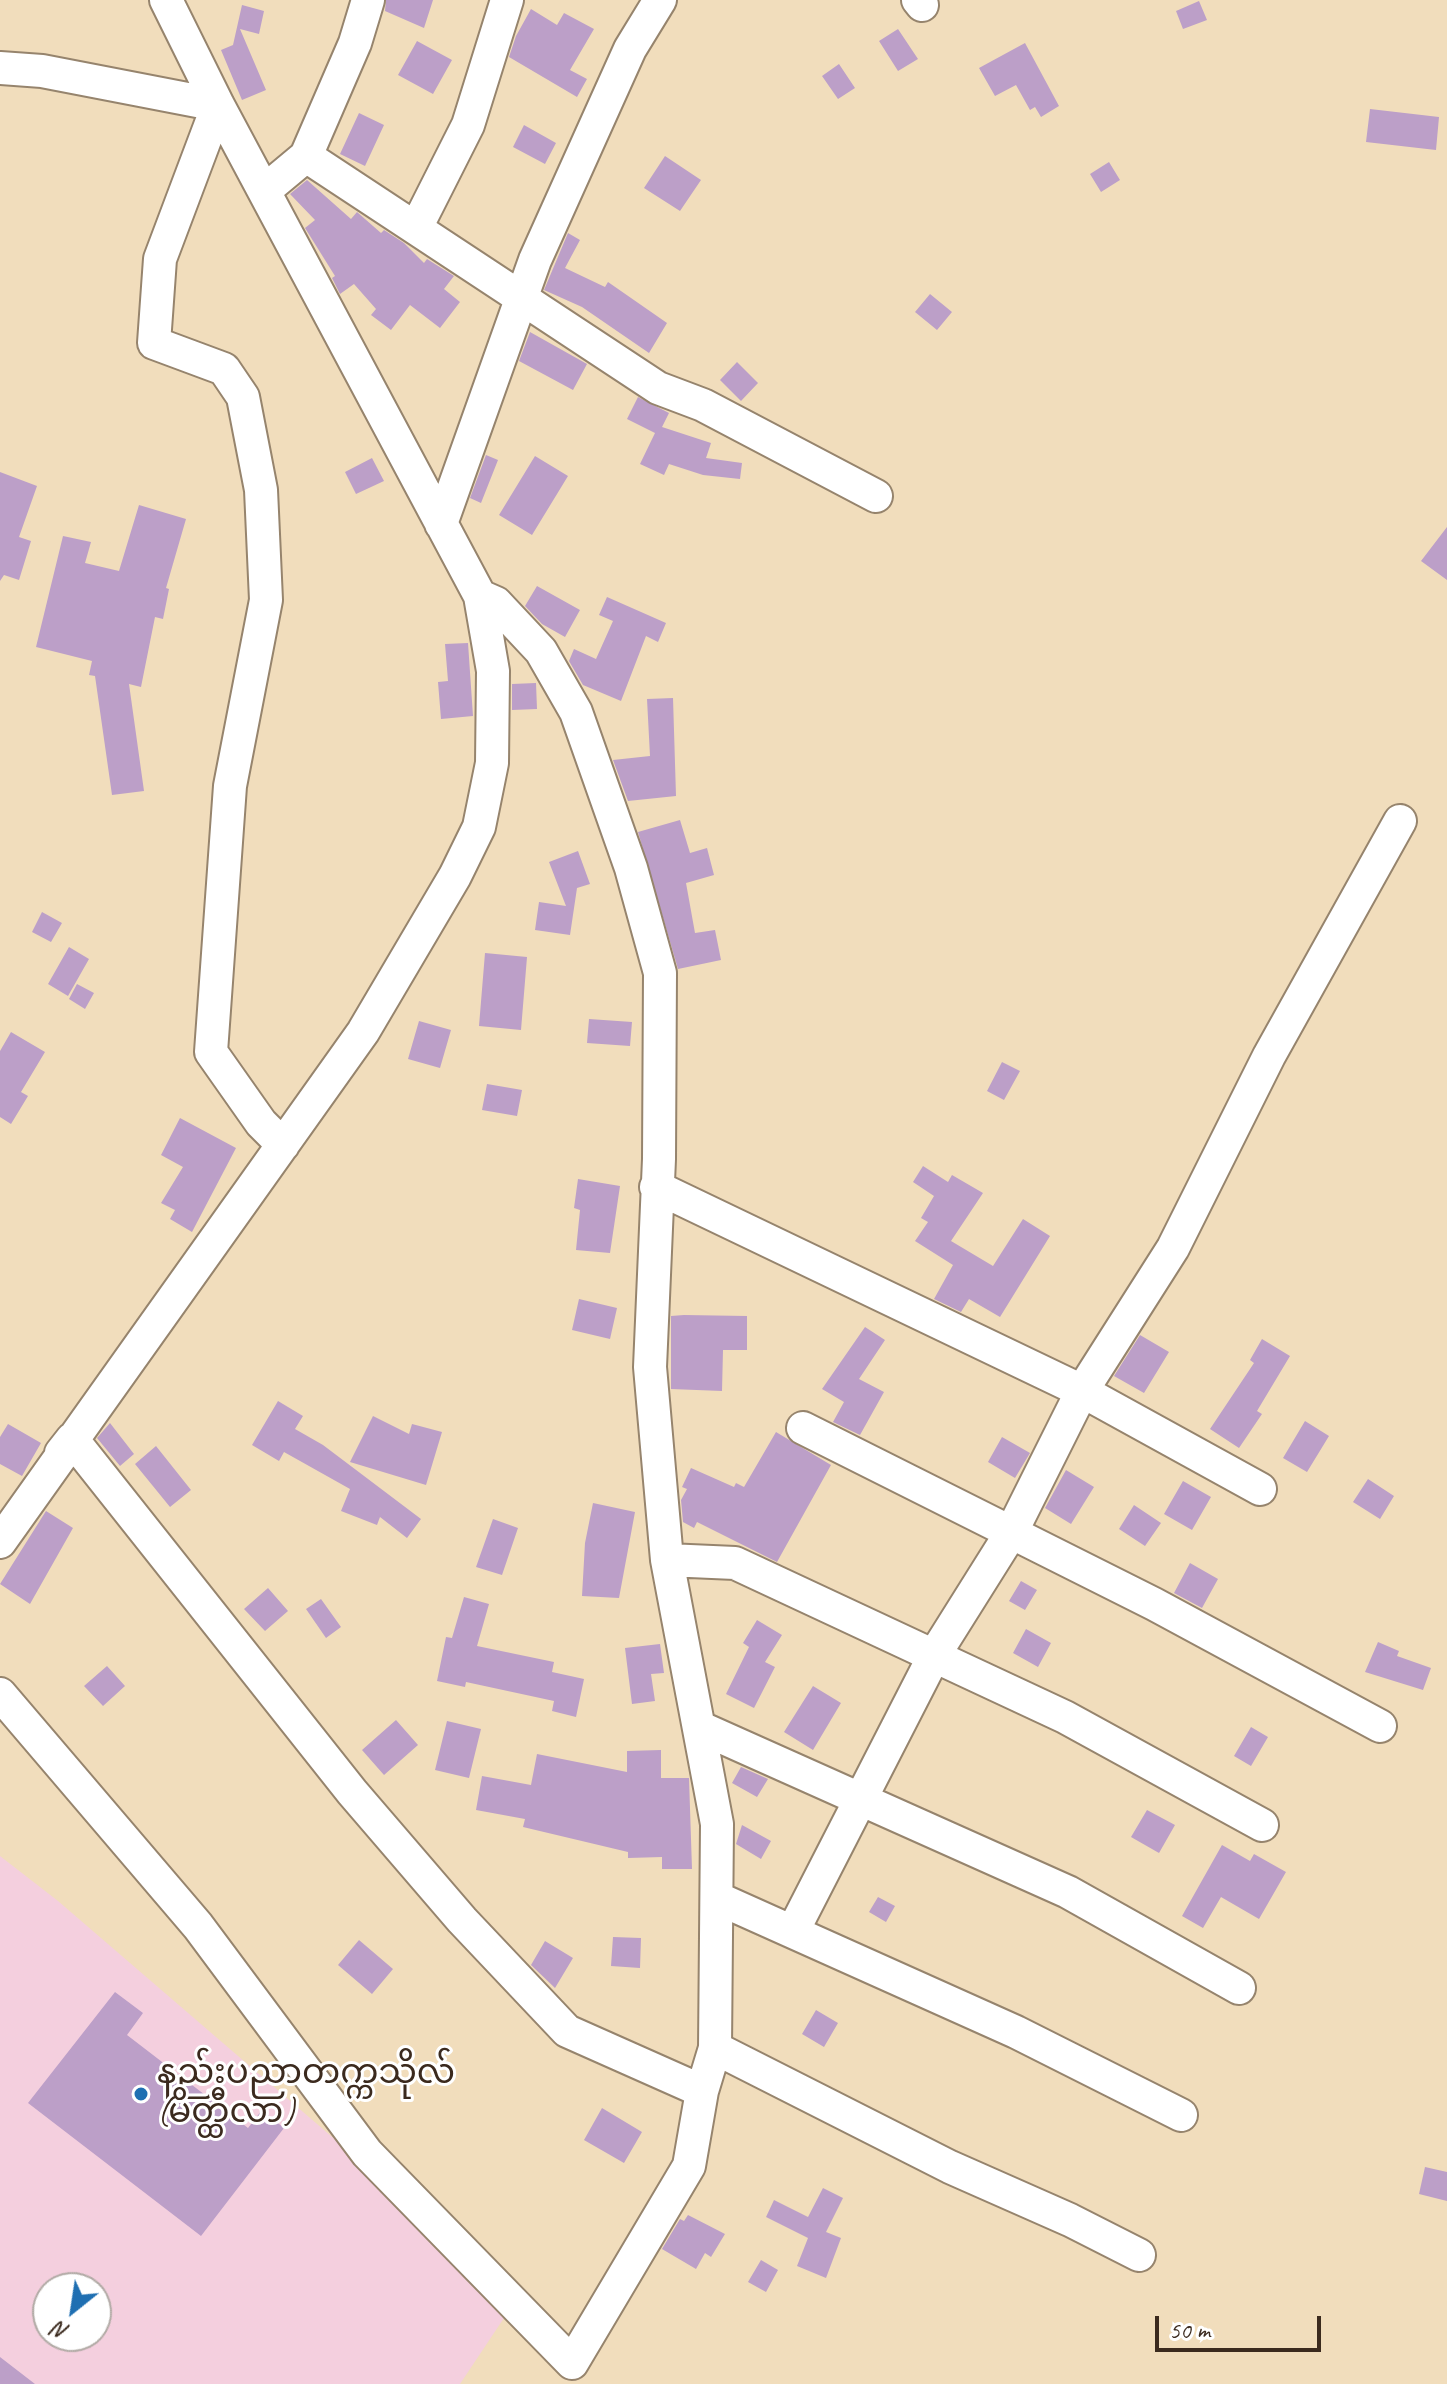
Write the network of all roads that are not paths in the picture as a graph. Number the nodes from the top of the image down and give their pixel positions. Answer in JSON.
{"nodes":[{"id":1,"x":166,"y":0,"type":"edge"},
{"id":2,"x":368,"y":0,"type":"edge"},
{"id":3,"x":507,"y":0,"type":"edge"},
{"id":4,"x":660,"y":0,"type":"edge"},
{"id":5,"x":0,"y":68,"type":"edge"},
{"id":6,"x":218,"y":105,"type":"junction"},
{"id":7,"x":306,"y":156,"type":"junction"},
{"id":8,"x":264,"y":191,"type":"junction"},
{"id":9,"x":417,"y":226,"type":"junction"},
{"id":10,"x":522,"y":299,"type":"junction"},
{"id":11,"x":876,"y":496,"type":"dead end"},
{"id":12,"x":441,"y":524,"type":"junction"},
{"id":13,"x":480,"y":596,"type":"junction"},
{"id":14,"x":1400,"y":821,"type":"dead end"},
{"id":15,"x":283,"y":1145,"type":"junction"},
{"id":16,"x":656,"y":1187,"type":"junction"},
{"id":17,"x":1082,"y":1391,"type":"junction"},
{"id":18,"x":803,"y":1428,"type":"dead end"},
{"id":19,"x":72,"y":1439,"type":"junction"},
{"id":20,"x":1260,"y":1489,"type":"dead end"},
{"id":21,"x":0,"y":1526,"type":"edge"},
{"id":22,"x":1011,"y":1533,"type":"junction"},
{"id":23,"x":0,"y":1542,"type":"edge"},
{"id":24,"x":667,"y":1560,"type":"junction"},
{"id":25,"x":935,"y":1654,"type":"junction"},
{"id":26,"x":0,"y":1694,"type":"edge"},
{"id":27,"x":1380,"y":1726,"type":"dead end"},
{"id":28,"x":699,"y":1727,"type":"junction"},
{"id":29,"x":860,"y":1797,"type":"junction"},
{"id":30,"x":1262,"y":1825,"type":"dead end"},
{"id":31,"x":717,"y":1898,"type":"junction"},
{"id":32,"x":793,"y":1931,"type":"junction"},
{"id":33,"x":1239,"y":1988,"type":"dead end"},
{"id":34,"x":715,"y":2048,"type":"junction"},
{"id":35,"x":702,"y":2091,"type":"junction"},
{"id":36,"x":1181,"y":2115,"type":"dead end"},
{"id":37,"x":1139,"y":2255,"type":"dead end"}],
"edges":[{"from":1,"to":6,"type":"street"},
{"from":2,"to":7,"type":"street"},
{"from":3,"to":9,"type":"street"},
{"from":4,"to":10,"type":"street"},
{"from":5,"to":6,"type":"street"},
{"from":6,"to":8,"type":"street"},
{"from":6,"to":15,"type":"street"},
{"from":7,"to":8,"type":"street"},
{"from":7,"to":9,"type":"street"},
{"from":8,"to":12,"type":"street"},
{"from":9,"to":10,"type":"street"},
{"from":10,"to":11,"type":"street"},
{"from":10,"to":12,"type":"street"},
{"from":12,"to":13,"type":"street"},
{"from":13,"to":15,"type":"street"},
{"from":13,"to":16,"type":"street"},
{"from":14,"to":17,"type":"street"},
{"from":15,"to":19,"type":"street"},
{"from":16,"to":17,"type":"street"},
{"from":16,"to":24,"type":"street"},
{"from":17,"to":20,"type":"street"},
{"from":17,"to":22,"type":"street"},
{"from":18,"to":22,"type":"street"},
{"from":19,"to":21,"type":"street"},
{"from":19,"to":23,"type":"street"},
{"from":19,"to":35,"type":"street"},
{"from":22,"to":25,"type":"street"},
{"from":22,"to":27,"type":"street"},
{"from":24,"to":25,"type":"street"},
{"from":24,"to":28,"type":"street"},
{"from":25,"to":29,"type":"street"},
{"from":25,"to":30,"type":"street"},
{"from":26,"to":35,"type":"street"},
{"from":28,"to":29,"type":"street"},
{"from":28,"to":31,"type":"street"},
{"from":29,"to":32,"type":"street"},
{"from":29,"to":33,"type":"street"},
{"from":31,"to":32,"type":"street"},
{"from":31,"to":34,"type":"street"},
{"from":32,"to":36,"type":"street"},
{"from":34,"to":35,"type":"street"},
{"from":34,"to":37,"type":"street"}]}
